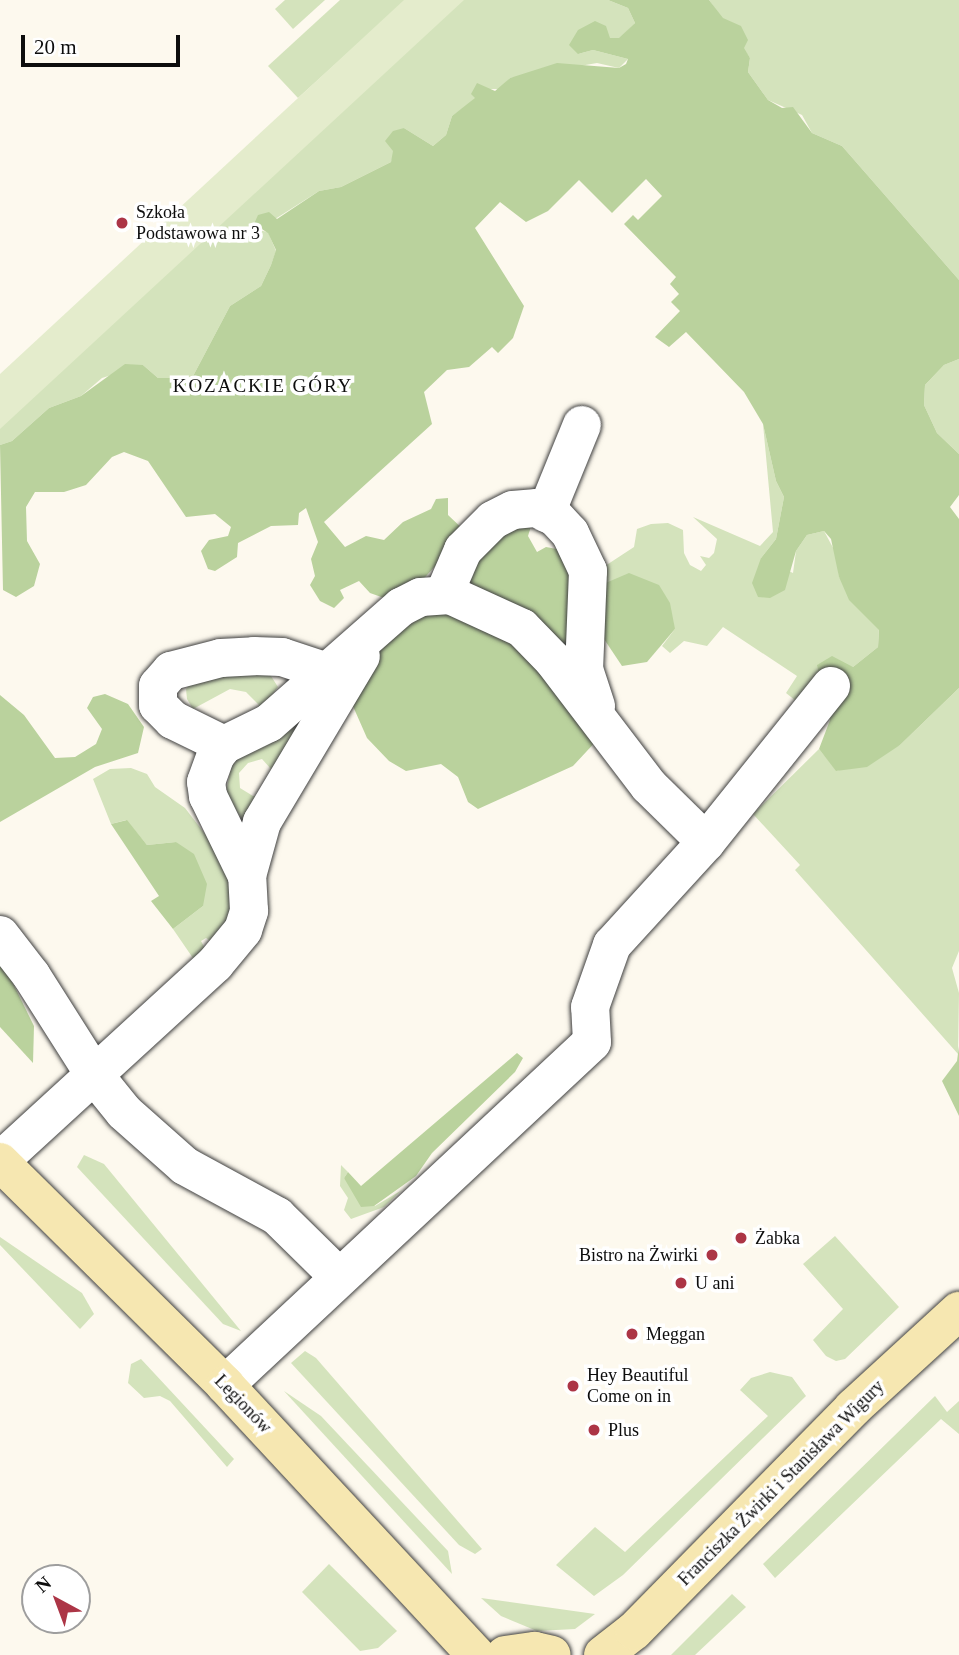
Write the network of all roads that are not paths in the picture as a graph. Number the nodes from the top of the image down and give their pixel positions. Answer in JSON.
{"nodes":[{"id":1,"x":582,"y":425,"type":"dead end"},
{"id":2,"x":546,"y":513,"type":"junction"},
{"id":3,"x":444,"y":594,"type":"junction"},
{"id":4,"x":380,"y":625,"type":"junction"},
{"id":5,"x":327,"y":671,"type":"junction"},
{"id":6,"x":831,"y":686,"type":"dead end"},
{"id":7,"x":610,"y":736,"type":"junction"},
{"id":8,"x":224,"y":744,"type":"junction"},
{"id":9,"x":706,"y":842,"type":"junction"},
{"id":10,"x":247,"y":876,"type":"junction"},
{"id":11,"x":0,"y":935,"type":"edge"},
{"id":12,"x":94,"y":1076,"type":"junction"},
{"id":13,"x":0,"y":1162,"type":"edge"},
{"id":14,"x":338,"y":1276,"type":"junction"},
{"id":15,"x":959,"y":1311,"type":"edge"},
{"id":16,"x":225,"y":1385,"type":"junction"},
{"id":17,"x":476,"y":1655,"type":"edge"},
{"id":18,"x":505,"y":1655,"type":"edge"},
{"id":19,"x":552,"y":1655,"type":"edge"},
{"id":20,"x":603,"y":1655,"type":"edge"}],
"edges":[{"from":1,"to":2,"type":"street"},
{"from":2,"to":3,"type":"street"},
{"from":2,"to":7,"type":"street"},
{"from":3,"to":4,"type":"street"},
{"from":3,"to":7,"type":"street"},
{"from":4,"to":5,"type":"street"},
{"from":4,"to":10,"type":"street"},
{"from":5,"to":8,"type":"street"},
{"from":5,"to":8,"type":"street"},
{"from":6,"to":9,"type":"street"},
{"from":7,"to":9,"type":"street"},
{"from":8,"to":10,"type":"street"},
{"from":9,"to":14,"type":"street"},
{"from":10,"to":12,"type":"street"},
{"from":11,"to":12,"type":"street"},
{"from":12,"to":13,"type":"street"},
{"from":12,"to":14,"type":"street"},
{"from":13,"to":16,"type":"street","name":"Legionów"},
{"from":14,"to":16,"type":"street"},
{"from":15,"to":20,"type":"street","name":"Franciszka Żwirki i Stanisława Wigury"},
{"from":16,"to":17,"type":"street","name":"Legionów"},
{"from":18,"to":19,"type":"street"}]}
